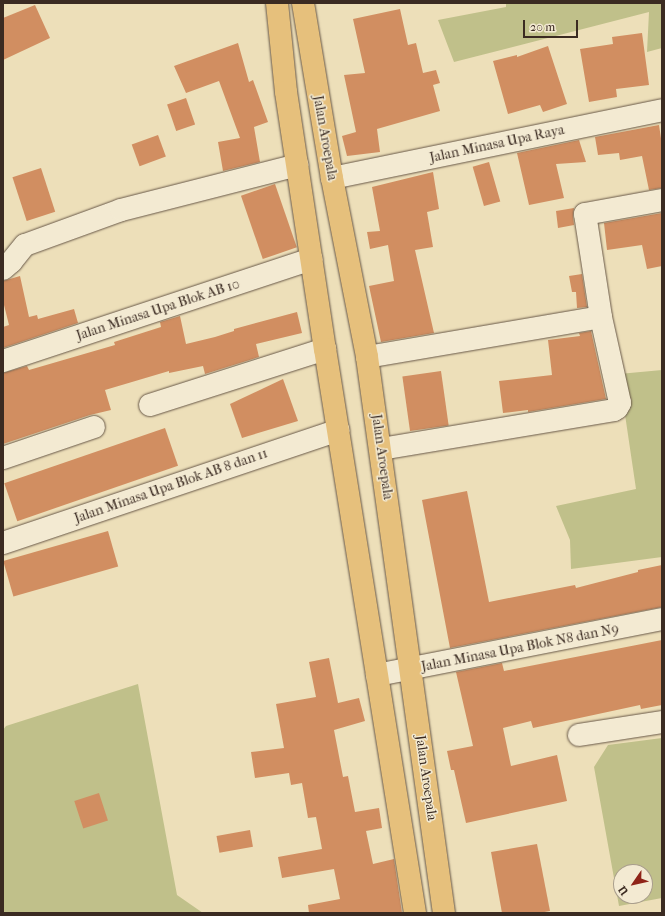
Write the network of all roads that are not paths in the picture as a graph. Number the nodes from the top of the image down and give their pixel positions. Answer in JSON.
{"nodes":[{"id":1,"x":277,"y":3,"type":"edge"},
{"id":2,"x":302,"y":3,"type":"edge"},
{"id":3,"x":662,"y":112,"type":"edge"},
{"id":4,"x":297,"y":165,"type":"junction"},
{"id":5,"x":332,"y":178,"type":"junction"},
{"id":6,"x":662,"y":200,"type":"edge"},
{"id":7,"x":312,"y":259,"type":"junction"},
{"id":8,"x":3,"y":269,"type":"edge"},
{"id":9,"x":601,"y":317,"type":"junction"},
{"id":10,"x":325,"y":349,"type":"junction"},
{"id":11,"x":367,"y":357,"type":"junction"},
{"id":12,"x":3,"y":361,"type":"edge"},
{"id":13,"x":150,"y":405,"type":"dead end"},
{"id":14,"x":94,"y":427,"type":"dead end"},
{"id":15,"x":338,"y":430,"type":"junction"},
{"id":16,"x":381,"y":449,"type":"junction"},
{"id":17,"x":3,"y":458,"type":"edge"},
{"id":18,"x":3,"y":543,"type":"edge"},
{"id":19,"x":662,"y":619,"type":"edge"},
{"id":20,"x":411,"y":670,"type":"junction"},
{"id":21,"x":377,"y":675,"type":"junction"},
{"id":22,"x":662,"y":722,"type":"edge"},
{"id":23,"x":579,"y":735,"type":"dead end"},
{"id":24,"x":415,"y":913,"type":"edge"},
{"id":25,"x":444,"y":913,"type":"edge"}],
"edges":[{"from":1,"to":4,"type":"main road"},
{"from":2,"to":5,"type":"main road","name":"Jalan Aroepala"},
{"from":3,"to":5,"type":"street","name":"Jalan Minasa Upa Raya"},
{"from":4,"to":7,"type":"main road"},
{"from":4,"to":8,"type":"street"},
{"from":5,"to":11,"type":"main road","name":"Jalan Aroepala"},
{"from":6,"to":9,"type":"street"},
{"from":7,"to":10,"type":"main road"},
{"from":7,"to":12,"type":"street","name":"Jalan Minasa Upa Blok AB 10"},
{"from":9,"to":11,"type":"street"},
{"from":9,"to":16,"type":"street"},
{"from":10,"to":13,"type":"street"},
{"from":10,"to":15,"type":"main road"},
{"from":11,"to":16,"type":"main road","name":"Jalan Aroepala"},
{"from":14,"to":17,"type":"street"},
{"from":15,"to":18,"type":"street","name":"Jalan Minasa Upa Blok AB 8 dan 11"},
{"from":15,"to":21,"type":"main road"},
{"from":16,"to":20,"type":"main road","name":"Jalan Aroepala"},
{"from":19,"to":20,"type":"street","name":"Jalan Minasa Upa Blok N8 dan N9"},
{"from":20,"to":21,"type":"street","name":"Jalan Minasa Upa Blok N8 dan N9"},
{"from":20,"to":25,"type":"main road","name":"Jalan Aroepala"},
{"from":21,"to":24,"type":"main road"},
{"from":22,"to":23,"type":"street"}]}
